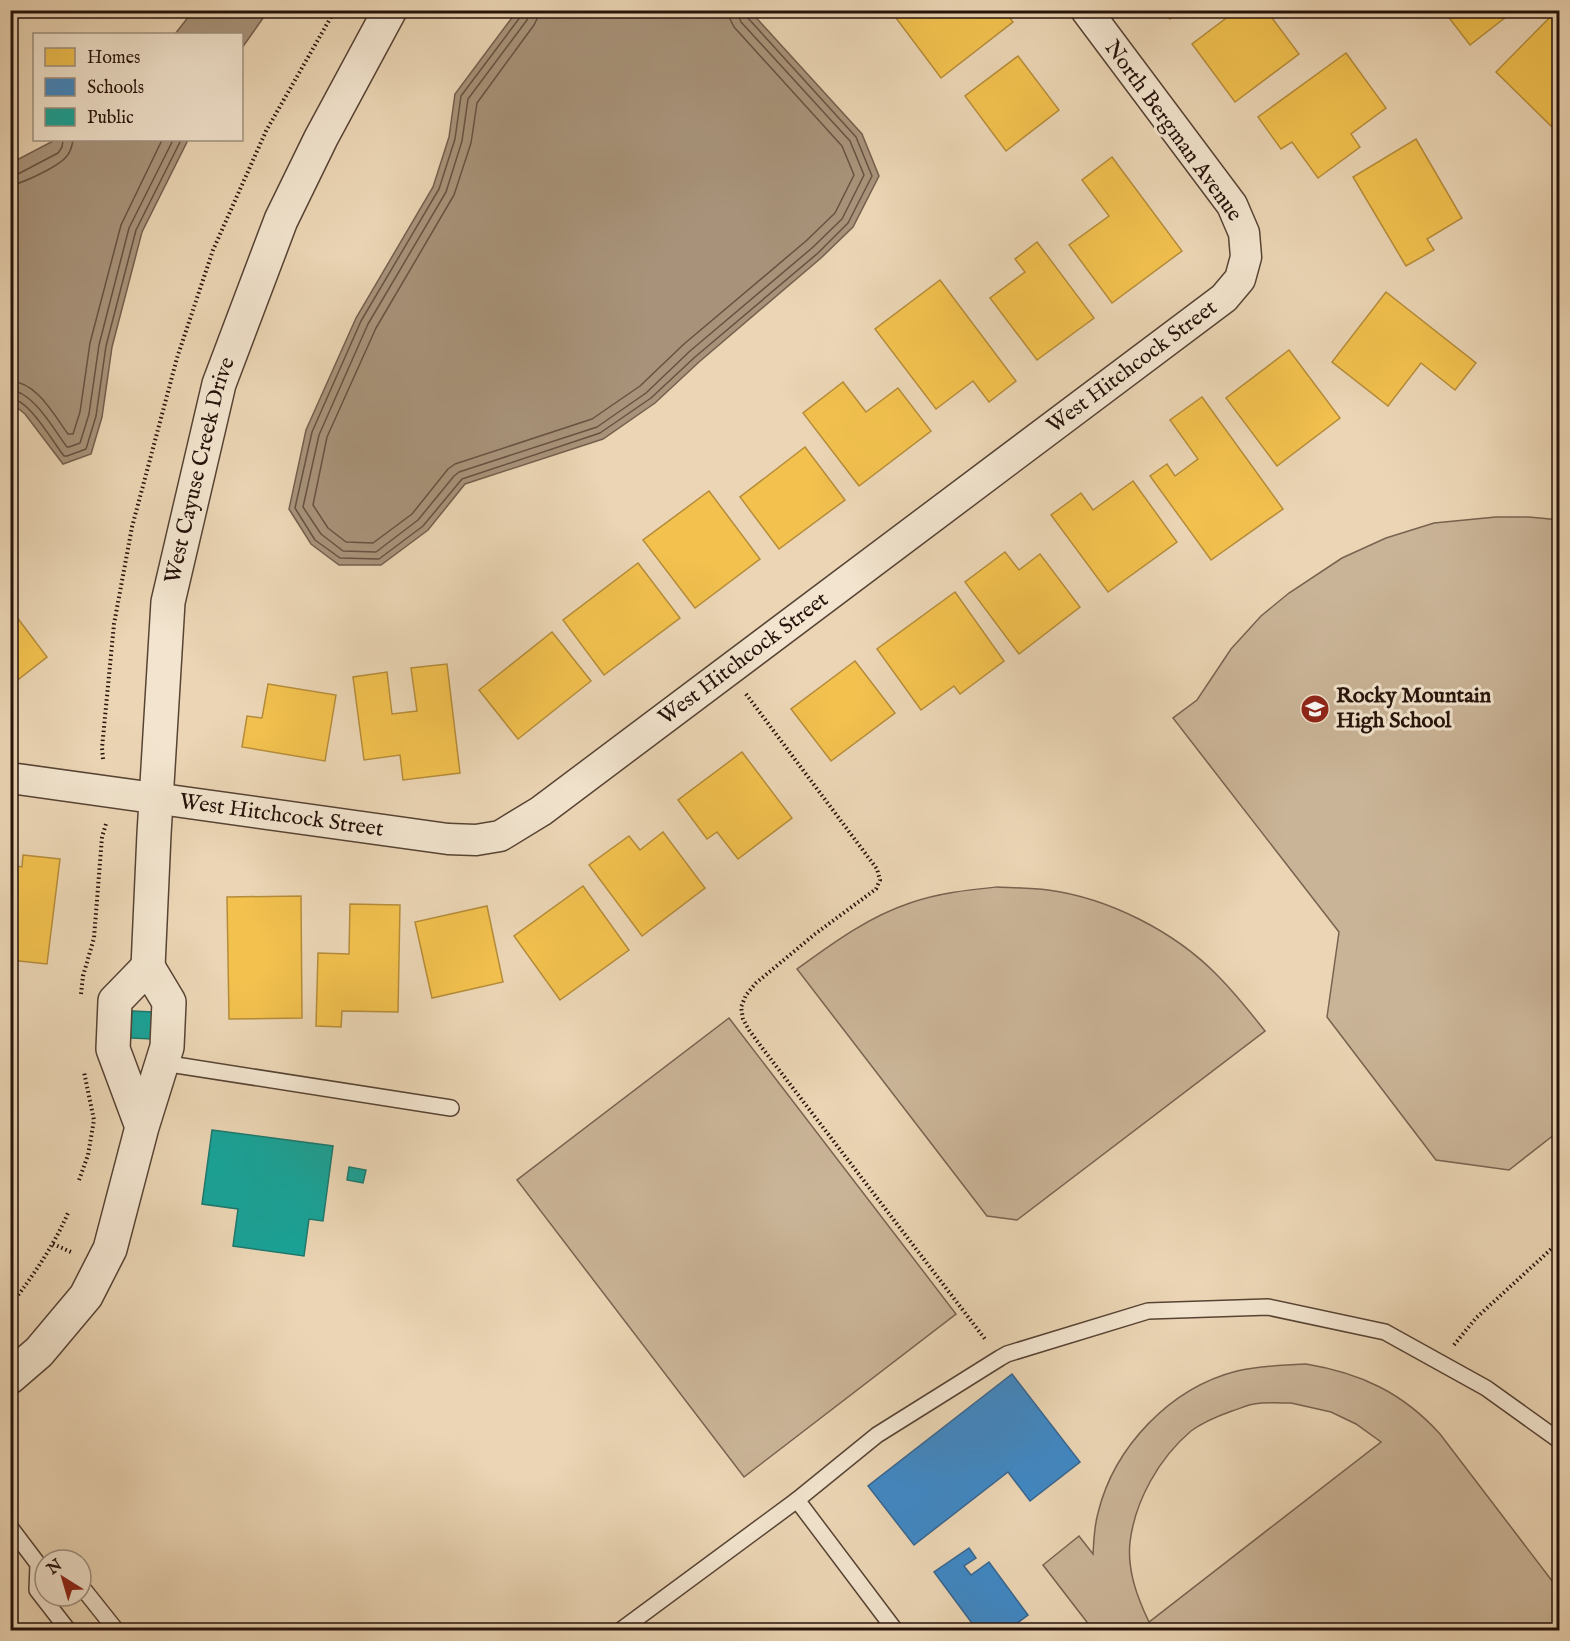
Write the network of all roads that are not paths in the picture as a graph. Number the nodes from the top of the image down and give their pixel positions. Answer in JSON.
{"nodes":[{"id":1,"x":390,"y":10,"type":"edge"},
{"id":2,"x":1086,"y":10,"type":"edge"},
{"id":3,"x":1246,"y":257,"type":"joint"},
{"id":4,"x":10,"y":778,"type":"edge"},
{"id":5,"x":156,"y":798,"type":"junction"},
{"id":6,"x":148,"y":967,"type":"junction"},
{"id":7,"x":163,"y":1063,"type":"junction"},
{"id":8,"x":451,"y":1108,"type":"dead end"},
{"id":9,"x":142,"y":1127,"type":"junction"},
{"id":10,"x":10,"y":1377,"type":"edge"},
{"id":11,"x":1560,"y":1441,"type":"edge"},
{"id":12,"x":797,"y":1500,"type":"junction"},
{"id":13,"x":10,"y":1527,"type":"edge"},
{"id":14,"x":33,"y":1554,"type":"edge"},
{"id":15,"x":93,"y":1601,"type":"edge"},
{"id":16,"x":51,"y":1608,"type":"edge"},
{"id":17,"x":68,"y":1630,"type":"edge"},
{"id":18,"x":116,"y":1630,"type":"edge"},
{"id":19,"x":621,"y":1630,"type":"edge"},
{"id":20,"x":896,"y":1630,"type":"edge"}],
"edges":[{"from":1,"to":5,"type":"street","name":"West Cayuse Creek Drive"},
{"from":2,"to":3,"type":"street","name":"North Bergman Avenue"},
{"from":3,"to":5,"type":"street","name":"West Hitchcock Street"},
{"from":4,"to":5,"type":"street","name":"West Hitchcock Street"},
{"from":5,"to":6,"type":"street","name":"West Cayuse Creek Drive"},
{"from":6,"to":7,"type":"street"},
{"from":6,"to":9,"type":"street"},
{"from":7,"to":8,"type":"lane"},
{"from":7,"to":9,"type":"street"},
{"from":9,"to":10,"type":"street"},
{"from":11,"to":12,"type":"lane"},
{"from":12,"to":19,"type":"lane"},
{"from":12,"to":20,"type":"lane"},
{"from":13,"to":14,"type":"lane"},
{"from":15,"to":18,"type":"lane"},
{"from":16,"to":17,"type":"lane"}]}
